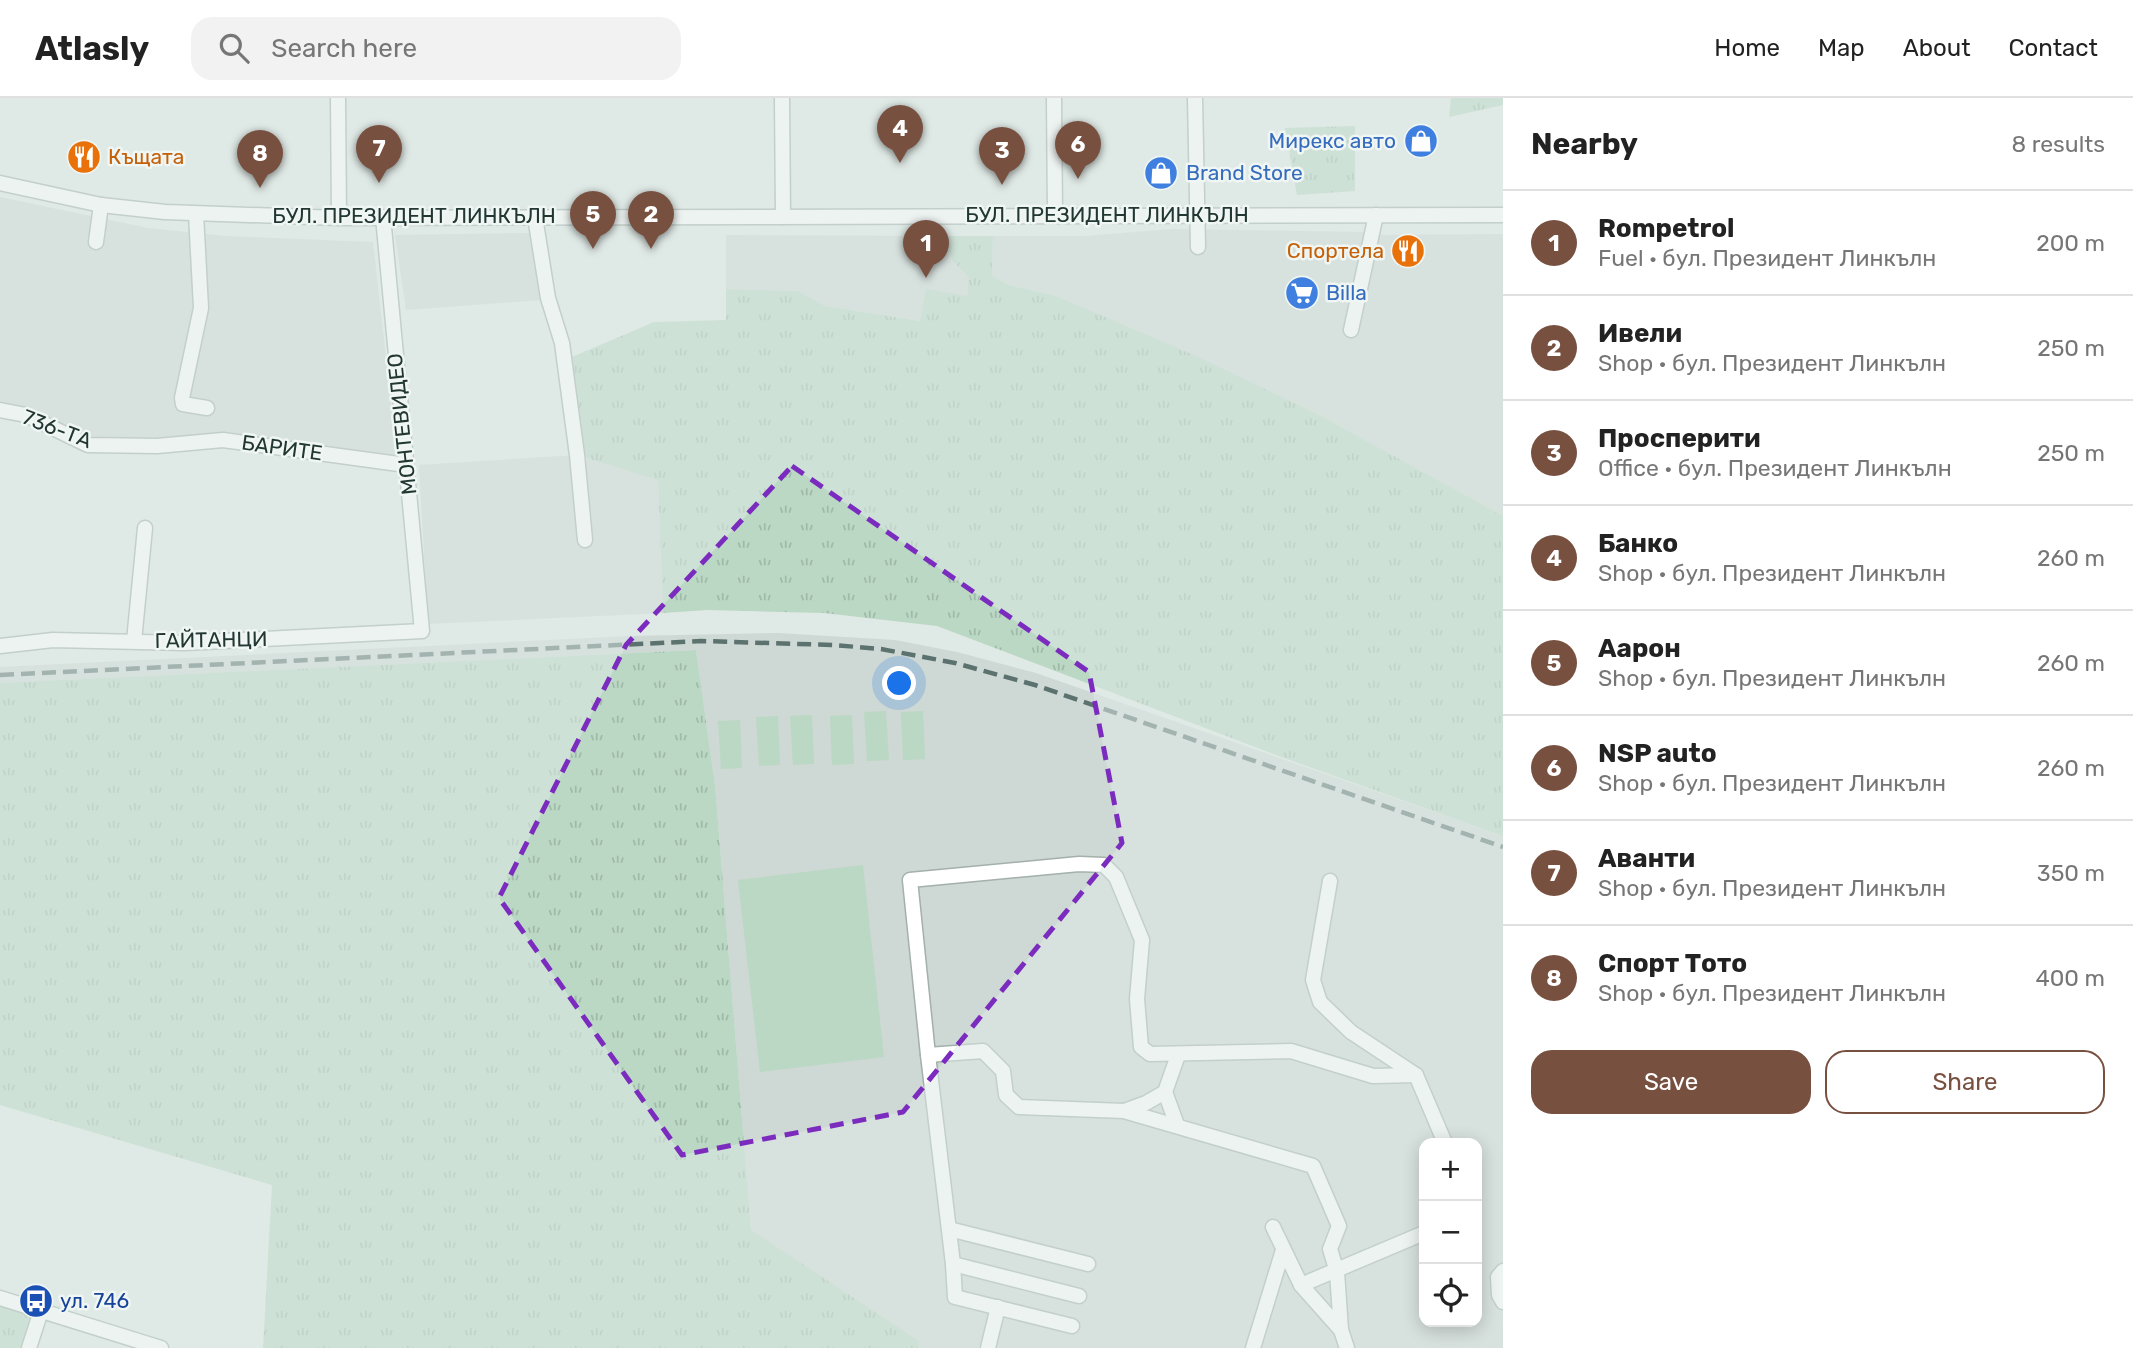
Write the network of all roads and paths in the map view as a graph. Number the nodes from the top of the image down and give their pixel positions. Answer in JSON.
{"nodes":[{"id":1,"x":338,"y":98,"type":"edge"},
{"id":2,"x":782,"y":98,"type":"edge"},
{"id":3,"x":1054,"y":98,"type":"edge"},
{"id":4,"x":1195,"y":98,"type":"edge"},
{"id":5,"x":0,"y":183,"type":"edge"},
{"id":6,"x":101,"y":205,"type":"junction"},
{"id":7,"x":196,"y":214,"type":"junction"},
{"id":8,"x":1198,"y":214,"type":"junction"},
{"id":9,"x":1376,"y":215,"type":"junction"},
{"id":10,"x":1503,"y":215,"type":"edge"},
{"id":11,"x":1055,"y":216,"type":"junction"},
{"id":12,"x":383,"y":217,"type":"junction"},
{"id":13,"x":535,"y":217,"type":"junction"},
{"id":14,"x":783,"y":217,"type":"junction"},
{"id":15,"x":339,"y":218,"type":"junction"},
{"id":16,"x":96,"y":242,"type":"dead end"},
{"id":17,"x":1198,"y":247,"type":"dead end"},
{"id":18,"x":1351,"y":330,"type":"dead end"},
{"id":19,"x":207,"y":408,"type":"dead end"},
{"id":20,"x":0,"y":410,"type":"edge"},
{"id":21,"x":157,"y":446,"type":"joint"},
{"id":22,"x":406,"y":465,"type":"junction"},
{"id":23,"x":145,"y":528,"type":"dead end"},
{"id":24,"x":585,"y":540,"type":"dead end"},
{"id":25,"x":422,"y":631,"type":"joint"},
{"id":26,"x":134,"y":641,"type":"junction"},
{"id":27,"x":0,"y":646,"type":"edge"},
{"id":28,"x":1330,"y":881,"type":"dead end"},
{"id":29,"x":928,"y":1055,"type":"junction"},
{"id":30,"x":1178,"y":1055,"type":"junction"},
{"id":31,"x":1416,"y":1074,"type":"junction"},
{"id":32,"x":1165,"y":1092,"type":"junction"},
{"id":33,"x":1124,"y":1111,"type":"junction"},
{"id":34,"x":1177,"y":1125,"type":"junction"},
{"id":35,"x":1443,"y":1138,"type":"edge"},
{"id":36,"x":1273,"y":1227,"type":"dead end"},
{"id":37,"x":949,"y":1229,"type":"junction"},
{"id":38,"x":1419,"y":1235,"type":"edge"},
{"id":39,"x":1283,"y":1250,"type":"junction"},
{"id":40,"x":953,"y":1264,"type":"junction"},
{"id":41,"x":1088,"y":1264,"type":"dead end"},
{"id":42,"x":1503,"y":1271,"type":"edge"},
{"id":43,"x":1337,"y":1272,"type":"junction"},
{"id":44,"x":1301,"y":1285,"type":"junction"},
{"id":45,"x":1079,"y":1296,"type":"dead end"},
{"id":46,"x":0,"y":1298,"type":"edge"},
{"id":47,"x":1503,"y":1302,"type":"edge"},
{"id":48,"x":998,"y":1307,"type":"junction"},
{"id":49,"x":41,"y":1311,"type":"junction"},
{"id":50,"x":1072,"y":1326,"type":"dead end"},
{"id":51,"x":1342,"y":1330,"type":"junction"},
{"id":52,"x":153,"y":1347,"type":"edge"},
{"id":53,"x":30,"y":1348,"type":"edge"},
{"id":54,"x":988,"y":1348,"type":"edge"},
{"id":55,"x":1253,"y":1348,"type":"edge"},
{"id":56,"x":1347,"y":1348,"type":"edge"}],
"edges":[{"from":1,"to":15,"type":"street"},
{"from":2,"to":14,"type":"street"},
{"from":3,"to":11,"type":"street"},
{"from":4,"to":8,"type":"street"},
{"from":5,"to":6,"type":"street","name":"БУЛ. ПРЕЗИДЕНТ ЛИНКЪЛН"},
{"from":6,"to":7,"type":"street","name":"БУЛ. ПРЕЗИДЕНТ ЛИНКЪЛН"},
{"from":6,"to":16,"type":"street"},
{"from":7,"to":15,"type":"street","name":"БУЛ. ПРЕЗИДЕНТ ЛИНКЪЛН"},
{"from":7,"to":19,"type":"street"},
{"from":8,"to":9,"type":"street","name":"БУЛ. ПРЕЗИДЕНТ ЛИНКЪЛН"},
{"from":8,"to":11,"type":"street","name":"БУЛ. ПРЕЗИДЕНТ ЛИНКЪЛН"},
{"from":8,"to":17,"type":"street"},
{"from":9,"to":10,"type":"street","name":"БУЛ. ПРЕЗИДЕНТ ЛИНКЪЛН"},
{"from":9,"to":18,"type":"street"},
{"from":11,"to":14,"type":"street","name":"БУЛ. ПРЕЗИДЕНТ ЛИНКЪЛН"},
{"from":12,"to":13,"type":"street","name":"БУЛ. ПРЕЗИДЕНТ ЛИНКЪЛН"},
{"from":12,"to":15,"type":"street","name":"БУЛ. ПРЕЗИДЕНТ ЛИНКЪЛН"},
{"from":12,"to":22,"type":"street","name":"МОНТЕВИДЕО"},
{"from":13,"to":14,"type":"street","name":"БУЛ. ПРЕЗИДЕНТ ЛИНКЪЛН"},
{"from":13,"to":24,"type":"street"},
{"from":20,"to":21,"type":"street","name":"736-ТА"},
{"from":21,"to":22,"type":"street","name":"БАРИТЕ"},
{"from":22,"to":25,"type":"street","name":"МОНТЕВИДЕО"},
{"from":23,"to":26,"type":"street"},
{"from":25,"to":26,"type":"street","name":"ГАЙТАНЦИ"},
{"from":26,"to":27,"type":"street","name":"ГАЙТАНЦИ"},
{"from":28,"to":31,"type":"street"},
{"from":29,"to":30,"type":"street"},
{"from":29,"to":33,"type":"street"},
{"from":29,"to":37,"type":"street"},
{"from":30,"to":31,"type":"street"},
{"from":30,"to":32,"type":"street"},
{"from":31,"to":35,"type":"street"},
{"from":32,"to":33,"type":"street"},
{"from":32,"to":34,"type":"street"},
{"from":33,"to":34,"type":"street"},
{"from":34,"to":43,"type":"street"},
{"from":36,"to":39,"type":"street"},
{"from":37,"to":40,"type":"street"},
{"from":37,"to":41,"type":"street"},
{"from":38,"to":43,"type":"street"},
{"from":39,"to":44,"type":"street"},
{"from":39,"to":55,"type":"street"},
{"from":40,"to":45,"type":"street"},
{"from":40,"to":48,"type":"street"},
{"from":42,"to":47,"type":"street"},
{"from":43,"to":44,"type":"street"},
{"from":43,"to":51,"type":"street"},
{"from":44,"to":51,"type":"street"},
{"from":46,"to":49,"type":"street"},
{"from":48,"to":50,"type":"street"},
{"from":48,"to":54,"type":"street"},
{"from":49,"to":52,"type":"street"},
{"from":49,"to":53,"type":"street"},
{"from":51,"to":56,"type":"street"}]}
